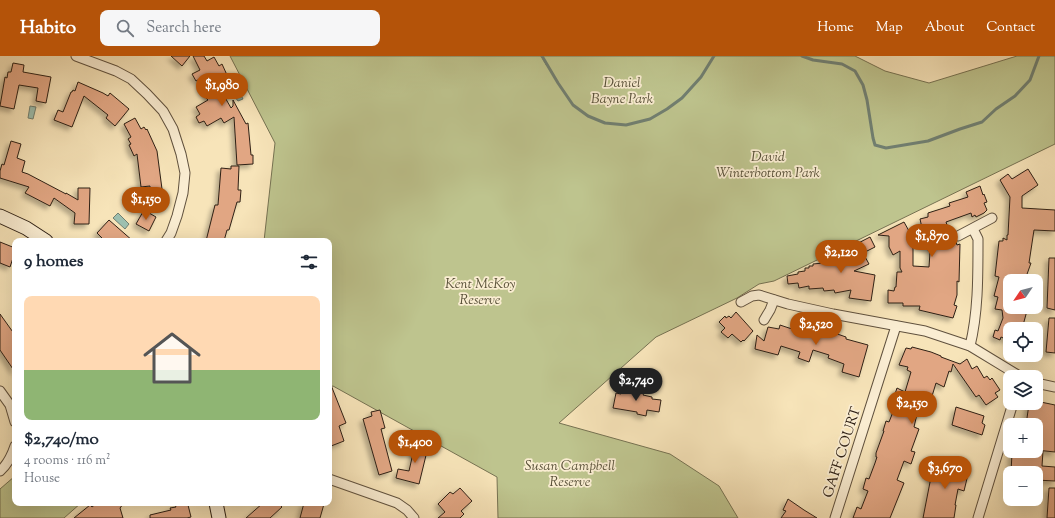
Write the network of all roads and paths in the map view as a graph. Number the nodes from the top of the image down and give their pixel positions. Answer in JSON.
{"nodes":[{"id":1,"x":76,"y":56,"type":"edge"},
{"id":2,"x":0,"y":216,"type":"edge"},
{"id":3,"x":992,"y":218,"type":"dead end"},
{"id":4,"x":973,"y":229,"type":"junction"},
{"id":5,"x":958,"y":236,"type":"dead end"},
{"id":6,"x":41,"y":238,"type":"edge"},
{"id":7,"x":168,"y":238,"type":"edge"},
{"id":8,"x":774,"y":300,"type":"junction"},
{"id":9,"x":741,"y":302,"type":"dead end"},
{"id":10,"x":764,"y":320,"type":"dead end"},
{"id":11,"x":896,"y":326,"type":"junction"},
{"id":12,"x":970,"y":346,"type":"junction"},
{"id":13,"x":1009,"y":370,"type":"edge"},
{"id":14,"x":1043,"y":384,"type":"edge"},
{"id":15,"x":1055,"y":387,"type":"edge"},
{"id":16,"x":0,"y":391,"type":"edge"},
{"id":17,"x":1011,"y":410,"type":"edge"},
{"id":18,"x":12,"y":412,"type":"edge"},
{"id":19,"x":12,"y":454,"type":"edge"},
{"id":20,"x":0,"y":470,"type":"edge"},
{"id":21,"x":332,"y":480,"type":"edge"},
{"id":22,"x":217,"y":506,"type":"edge"},
{"id":23,"x":219,"y":518,"type":"edge"},
{"id":24,"x":414,"y":518,"type":"edge"},
{"id":25,"x":835,"y":518,"type":"edge"},
{"id":26,"x":978,"y":518,"type":"edge"}],
"edges":[{"from":1,"to":7,"type":"street"},
{"from":2,"to":6,"type":"street"},
{"from":3,"to":4,"type":"street"},
{"from":4,"to":5,"type":"street"},
{"from":4,"to":12,"type":"street"},
{"from":8,"to":9,"type":"street"},
{"from":8,"to":10,"type":"street"},
{"from":8,"to":11,"type":"street"},
{"from":11,"to":12,"type":"street"},
{"from":11,"to":25,"type":"street","name":"GAFF COURT"},
{"from":12,"to":13,"type":"street"},
{"from":14,"to":15,"type":"street"},
{"from":16,"to":18,"type":"street"},
{"from":17,"to":26,"type":"street"},
{"from":19,"to":20,"type":"street"},
{"from":21,"to":24,"type":"street"},
{"from":22,"to":23,"type":"street"}]}
